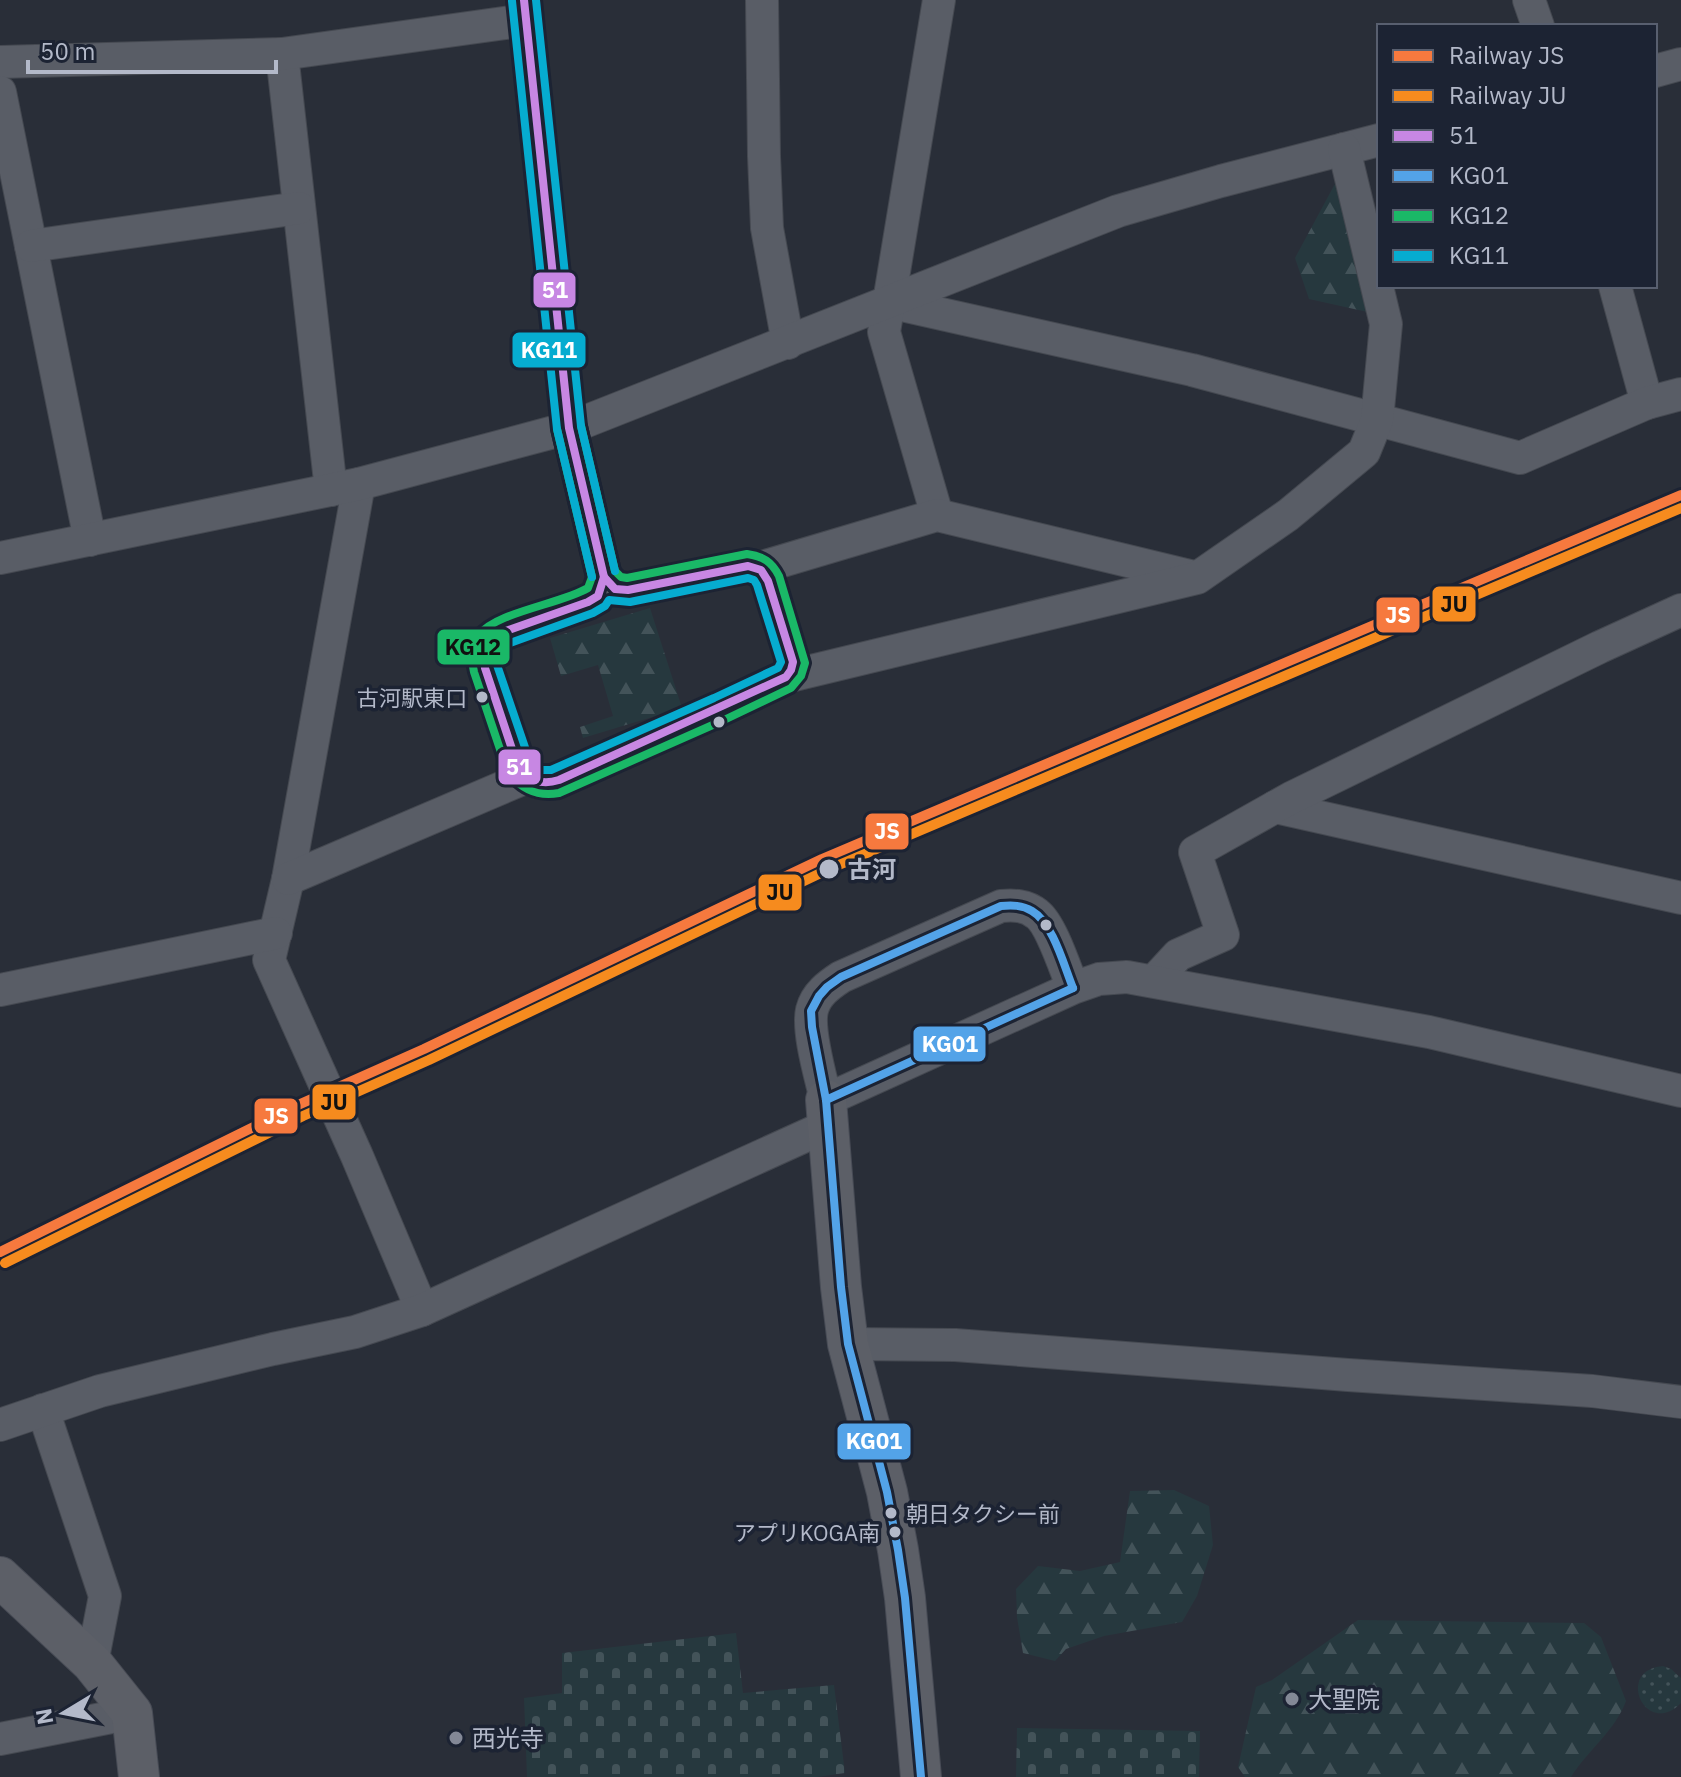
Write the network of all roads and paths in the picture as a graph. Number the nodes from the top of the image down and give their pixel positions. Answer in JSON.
{"nodes":[{"id":1,"x":762,"y":0,"type":"edge"},
{"id":2,"x":939,"y":0,"type":"edge"},
{"id":3,"x":1529,"y":0,"type":"edge"},
{"id":4,"x":525,"y":10,"type":"edge"},
{"id":5,"x":1537,"y":24,"type":"edge"},
{"id":6,"x":282,"y":54,"type":"junction"},
{"id":7,"x":0,"y":62,"type":"edge"},
{"id":8,"x":1681,"y":64,"type":"edge"},
{"id":9,"x":1657,"y":70,"type":"edge"},
{"id":10,"x":0,"y":92,"type":"edge"},
{"id":11,"x":1377,"y":141,"type":"edge"},
{"id":12,"x":1344,"y":149,"type":"junction"},
{"id":13,"x":299,"y":208,"type":"junction"},
{"id":14,"x":31,"y":246,"type":"junction"},
{"id":15,"x":1377,"y":286,"type":"edge"},
{"id":16,"x":1377,"y":288,"type":"edge"},
{"id":17,"x":1616,"y":288,"type":"edge"},
{"id":18,"x":888,"y":302,"type":"junction"},
{"id":19,"x":788,"y":343,"type":"junction"},
{"id":20,"x":1681,"y":394,"type":"edge"},
{"id":21,"x":1647,"y":403,"type":"junction"},
{"id":22,"x":1377,"y":420,"type":"junction"},
{"id":23,"x":569,"y":428,"type":"junction"},
{"id":24,"x":345,"y":487,"type":"junction"},
{"id":25,"x":937,"y":515,"type":"junction"},
{"id":26,"x":90,"y":540,"type":"junction"},
{"id":27,"x":0,"y":558,"type":"edge"},
{"id":28,"x":759,"y":568,"type":"junction"},
{"id":29,"x":604,"y":577,"type":"junction"},
{"id":30,"x":1197,"y":578,"type":"junction"},
{"id":31,"x":1681,"y":610,"type":"edge"},
{"id":32,"x":786,"y":677,"type":"junction"},
{"id":33,"x":527,"y":777,"type":"junction"},
{"id":34,"x":1275,"y":807,"type":"junction"},
{"id":35,"x":288,"y":879,"type":"junction"},
{"id":36,"x":1681,"y":898,"type":"edge"},
{"id":37,"x":276,"y":933,"type":"junction"},
{"id":38,"x":1154,"y":981,"type":"junction"},
{"id":39,"x":1073,"y":988,"type":"junction"},
{"id":40,"x":0,"y":990,"type":"edge"},
{"id":41,"x":1681,"y":1091,"type":"edge"},
{"id":42,"x":827,"y":1113,"type":"junction"},
{"id":43,"x":422,"y":1310,"type":"junction"},
{"id":44,"x":848,"y":1344,"type":"junction"},
{"id":45,"x":1681,"y":1402,"type":"edge"},
{"id":46,"x":43,"y":1410,"type":"junction"},
{"id":47,"x":0,"y":1425,"type":"edge"},
{"id":48,"x":0,"y":1577,"type":"edge"},
{"id":49,"x":92,"y":1663,"type":"junction"},
{"id":50,"x":132,"y":1713,"type":"junction"},
{"id":51,"x":0,"y":1739,"type":"edge"},
{"id":52,"x":139,"y":1777,"type":"edge"},
{"id":53,"x":921,"y":1777,"type":"edge"}],
"edges":[{"from":1,"to":19,"type":"street"},
{"from":2,"to":18,"type":"street"},
{"from":3,"to":5,"type":"street"},
{"from":4,"to":6,"type":"street"},
{"from":4,"to":23,"type":"street"},
{"from":6,"to":7,"type":"street"},
{"from":6,"to":13,"type":"street"},
{"from":8,"to":9,"type":"street"},
{"from":10,"to":14,"type":"street"},
{"from":11,"to":12,"type":"street"},
{"from":12,"to":15,"type":"street"},
{"from":12,"to":18,"type":"street"},
{"from":13,"to":14,"type":"street"},
{"from":13,"to":24,"type":"street"},
{"from":14,"to":26,"type":"street"},
{"from":16,"to":22,"type":"street"},
{"from":17,"to":21,"type":"street"},
{"from":18,"to":19,"type":"street"},
{"from":18,"to":22,"type":"street"},
{"from":18,"to":25,"type":"street"},
{"from":19,"to":23,"type":"street"},
{"from":20,"to":21,"type":"street"},
{"from":21,"to":22,"type":"street"},
{"from":22,"to":30,"type":"street"},
{"from":23,"to":24,"type":"street"},
{"from":23,"to":29,"type":"street"},
{"from":24,"to":26,"type":"street"},
{"from":24,"to":35,"type":"street"},
{"from":25,"to":28,"type":"street"},
{"from":25,"to":30,"type":"street"},
{"from":26,"to":27,"type":"street"},
{"from":28,"to":29,"type":"street"},
{"from":28,"to":32,"type":"street"},
{"from":29,"to":33,"type":"street"},
{"from":30,"to":32,"type":"street"},
{"from":31,"to":34,"type":"street"},
{"from":32,"to":33,"type":"street"},
{"from":33,"to":35,"type":"street"},
{"from":34,"to":36,"type":"street"},
{"from":34,"to":38,"type":"street"},
{"from":35,"to":37,"type":"street"},
{"from":37,"to":40,"type":"street"},
{"from":37,"to":43,"type":"street"},
{"from":38,"to":39,"type":"street"},
{"from":38,"to":41,"type":"street"},
{"from":39,"to":42,"type":"street"},
{"from":39,"to":42,"type":"street"},
{"from":42,"to":43,"type":"street"},
{"from":42,"to":44,"type":"main road"},
{"from":43,"to":46,"type":"street"},
{"from":44,"to":45,"type":"street"},
{"from":44,"to":53,"type":"main road"},
{"from":46,"to":47,"type":"street"},
{"from":46,"to":49,"type":"street"},
{"from":48,"to":49,"type":"main road"},
{"from":49,"to":50,"type":"main road"},
{"from":50,"to":51,"type":"street"},
{"from":50,"to":52,"type":"main road"}]}
